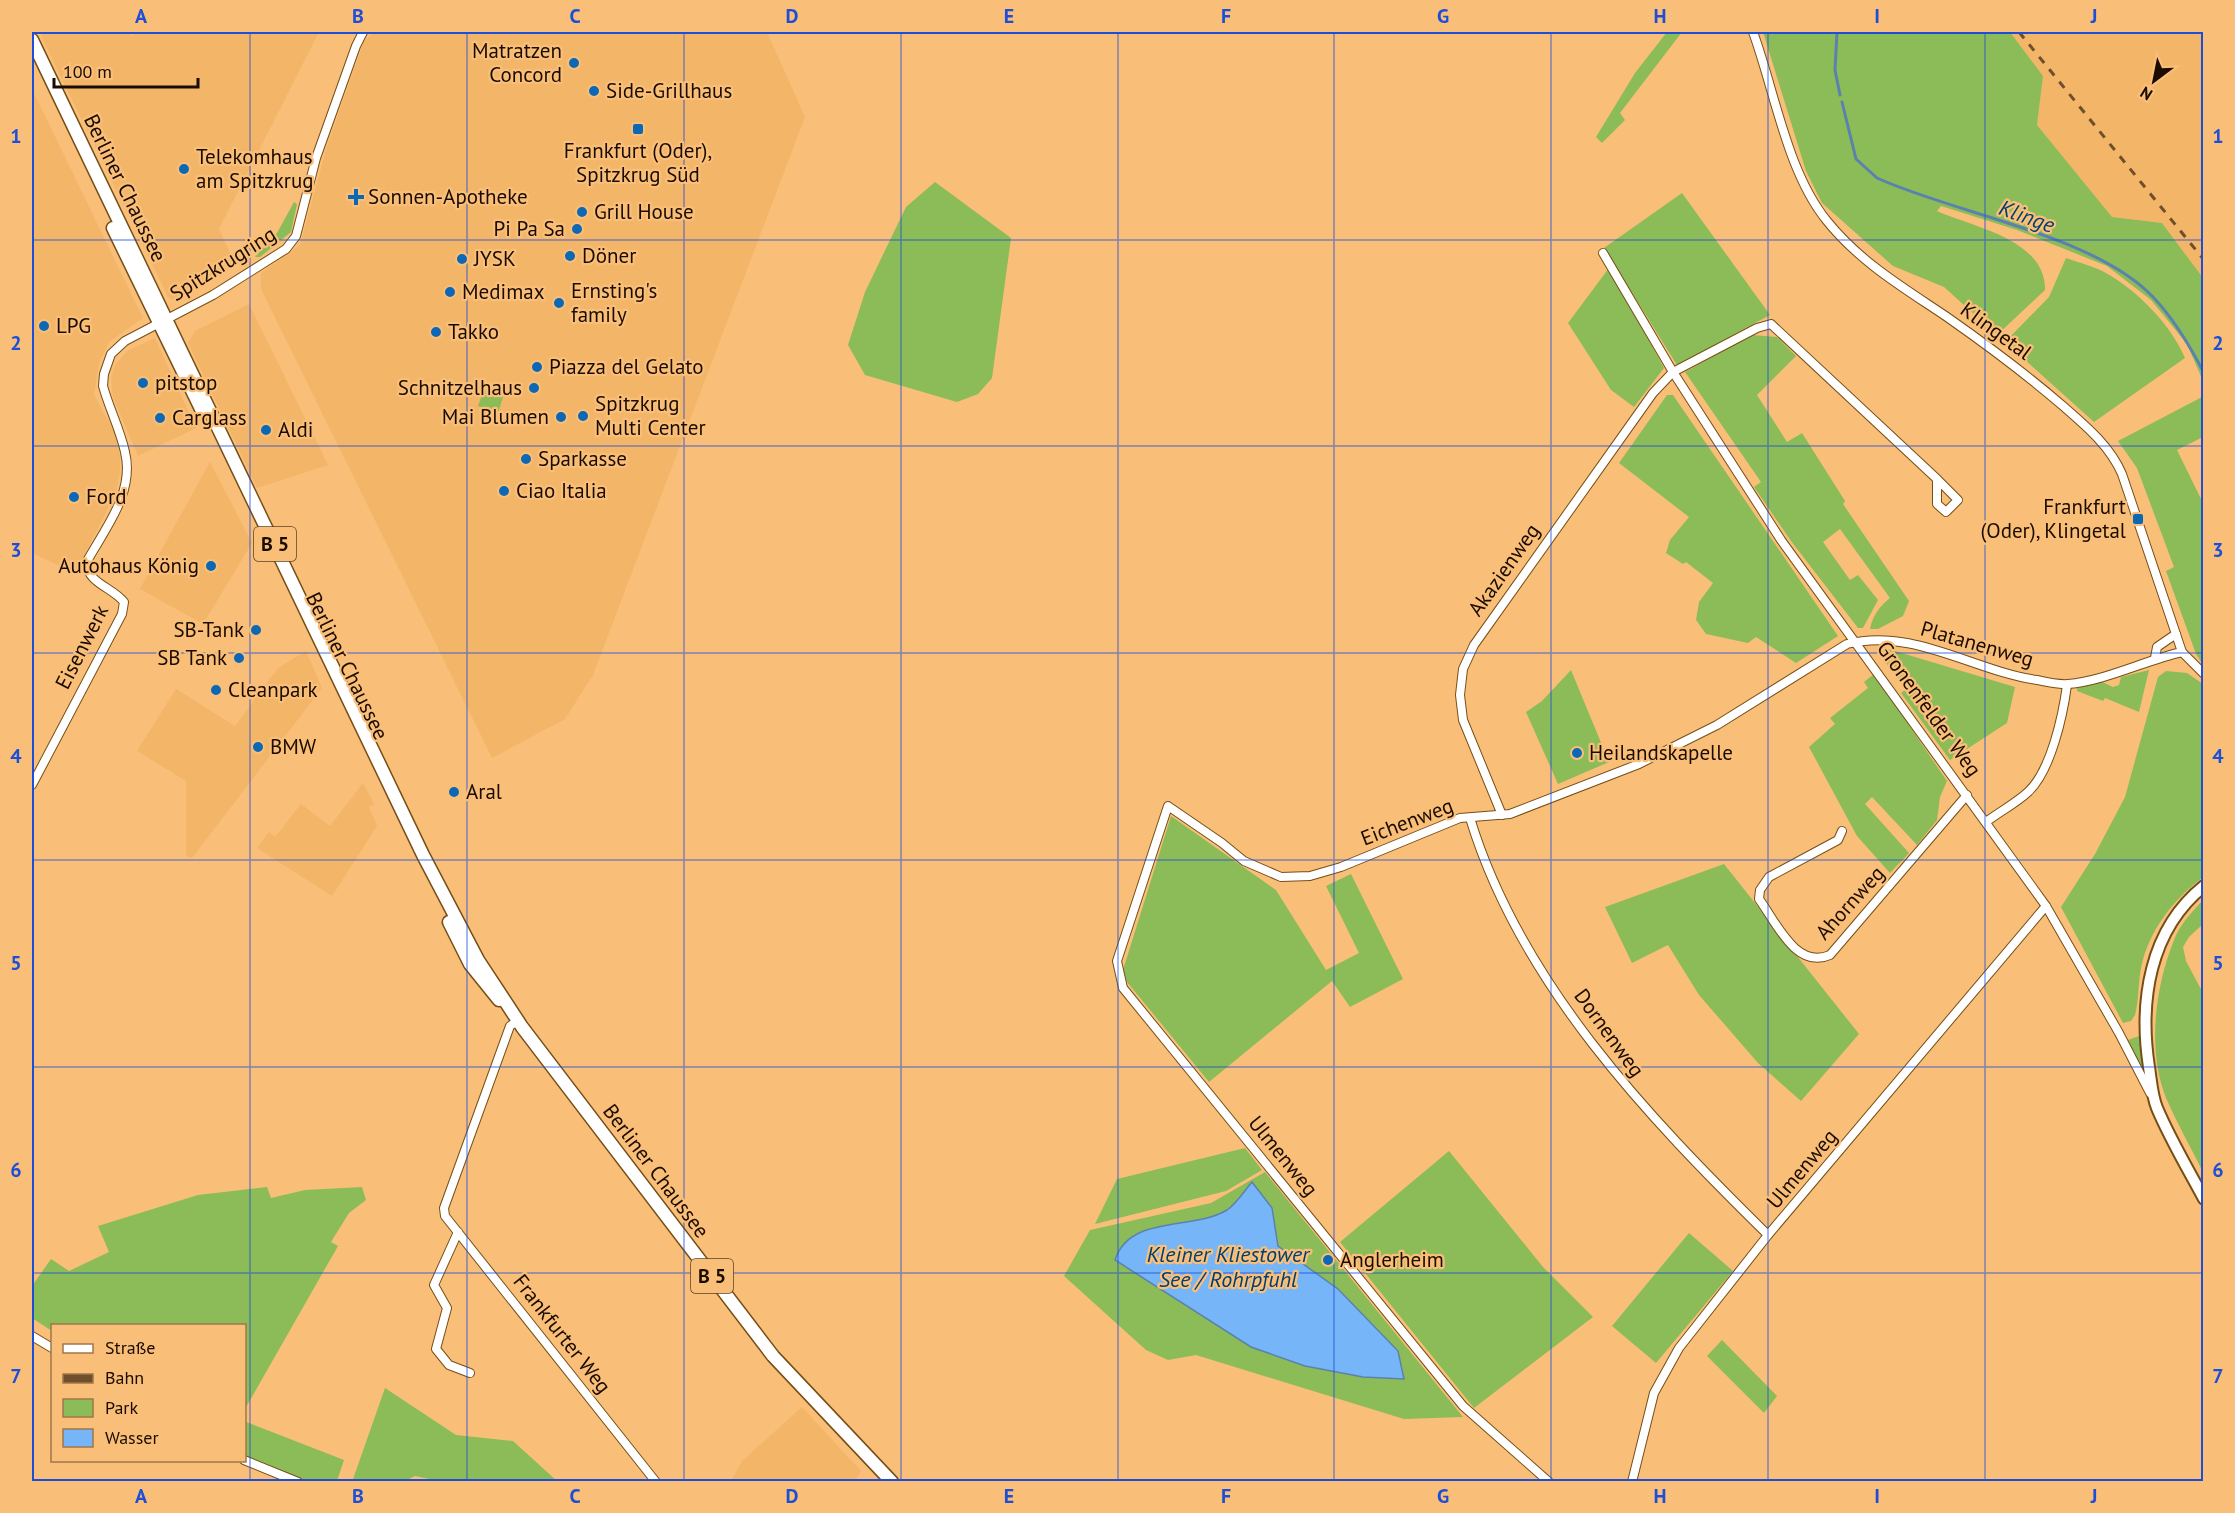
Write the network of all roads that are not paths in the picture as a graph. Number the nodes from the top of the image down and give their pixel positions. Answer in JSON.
{"nodes":[{"id":1,"x":363,"y":32,"type":"edge"},
{"id":2,"x":1753,"y":32,"type":"edge"},
{"id":3,"x":32,"y":40,"type":"edge"},
{"id":4,"x":35,"y":61,"type":"edge"},
{"id":5,"x":1603,"y":254,"type":"dead end"},
{"id":6,"x":164,"y":322,"type":"junction"},
{"id":7,"x":1673,"y":372,"type":"junction"},
{"id":8,"x":1937,"y":479,"type":"dead end"},
{"id":9,"x":2176,"y":634,"type":"junction"},
{"id":10,"x":1857,"y":641,"type":"junction"},
{"id":11,"x":2182,"y":652,"type":"junction"},
{"id":12,"x":2155,"y":658,"type":"junction"},
{"id":13,"x":2204,"y":674,"type":"edge"},
{"id":14,"x":2067,"y":685,"type":"junction"},
{"id":15,"x":32,"y":785,"type":"edge"},
{"id":16,"x":1966,"y":795,"type":"junction"},
{"id":17,"x":1168,"y":807,"type":"joint"},
{"id":18,"x":1502,"y":815,"type":"junction"},
{"id":19,"x":1470,"y":818,"type":"junction"},
{"id":20,"x":1986,"y":822,"type":"junction"},
{"id":21,"x":1842,"y":831,"type":"dead end"},
{"id":22,"x":2204,"y":886,"type":"edge"},
{"id":23,"x":2046,"y":906,"type":"junction"},
{"id":24,"x":513,"y":1021,"type":"junction"},
{"id":25,"x":2157,"y":1107,"type":"junction"},
{"id":26,"x":2204,"y":1198,"type":"edge"},
{"id":27,"x":458,"y":1232,"type":"junction"},
{"id":28,"x":1768,"y":1235,"type":"junction"},
{"id":29,"x":32,"y":1336,"type":"edge"},
{"id":30,"x":51,"y":1347,"type":"edge"},
{"id":31,"x":470,"y":1373,"type":"dead end"},
{"id":32,"x":246,"y":1462,"type":"edge"},
{"id":33,"x":298,"y":1482,"type":"edge"},
{"id":34,"x":656,"y":1482,"type":"edge"},
{"id":35,"x":892,"y":1482,"type":"edge"},
{"id":36,"x":1549,"y":1482,"type":"edge"},
{"id":37,"x":1632,"y":1482,"type":"edge"}],
"edges":[{"from":1,"to":6,"type":"street","name":"Spitzkrugring"},
{"from":2,"to":9,"type":"street","name":"Klingetal"},
{"from":3,"to":4,"type":"main road","name":"Berliner Chaussee","number":"B 5"},
{"from":4,"to":6,"type":"main road","name":"Berliner Chaussee","number":"B 5"},
{"from":5,"to":7,"type":"street","name":"Gronenfelder Weg"},
{"from":6,"to":15,"type":"street","name":"Eisenwerk"},
{"from":6,"to":24,"type":"main road","name":"Berliner Chaussee","number":"B 5"},
{"from":7,"to":8,"type":"street"},
{"from":7,"to":10,"type":"street","name":"Gronenfelder Weg"},
{"from":7,"to":18,"type":"street","name":"Akazienweg"},
{"from":9,"to":11,"type":"street","name":"Klingetal"},
{"from":9,"to":12,"type":"street"},
{"from":10,"to":14,"type":"street","name":"Platanenweg"},
{"from":10,"to":16,"type":"street","name":"Gronenfelder Weg"},
{"from":10,"to":18,"type":"street","name":"Eichenweg"},
{"from":11,"to":12,"type":"street","name":"Platanenweg"},
{"from":11,"to":13,"type":"street","name":"Klingetal"},
{"from":12,"to":14,"type":"street","name":"Platanenweg"},
{"from":14,"to":20,"type":"street"},
{"from":16,"to":20,"type":"street","name":"Gronenfelder Weg"},
{"from":16,"to":21,"type":"street","name":"Ahornweg"},
{"from":17,"to":19,"type":"street","name":"Eichenweg"},
{"from":17,"to":36,"type":"street","name":"Ulmenweg"},
{"from":18,"to":19,"type":"street","name":"Eichenweg"},
{"from":19,"to":28,"type":"street","name":"Dornenweg"},
{"from":20,"to":23,"type":"street","name":"Gronenfelder Weg"},
{"from":22,"to":25,"type":"main road"},
{"from":23,"to":25,"type":"street","name":"Gronenfelder Weg"},
{"from":23,"to":28,"type":"street","name":"Ulmenweg"},
{"from":24,"to":27,"type":"street","name":"Frankfurter Weg"},
{"from":24,"to":35,"type":"main road","name":"Berliner Chaussee","number":"B 5"},
{"from":25,"to":26,"type":"main road","name":"Gronenfelder Weg"},
{"from":27,"to":31,"type":"street"},
{"from":27,"to":34,"type":"street","name":"Frankfurter Weg"},
{"from":28,"to":37,"type":"street","name":"Ulmenweg"},
{"from":29,"to":30,"type":"street"},
{"from":32,"to":33,"type":"street"}]}
